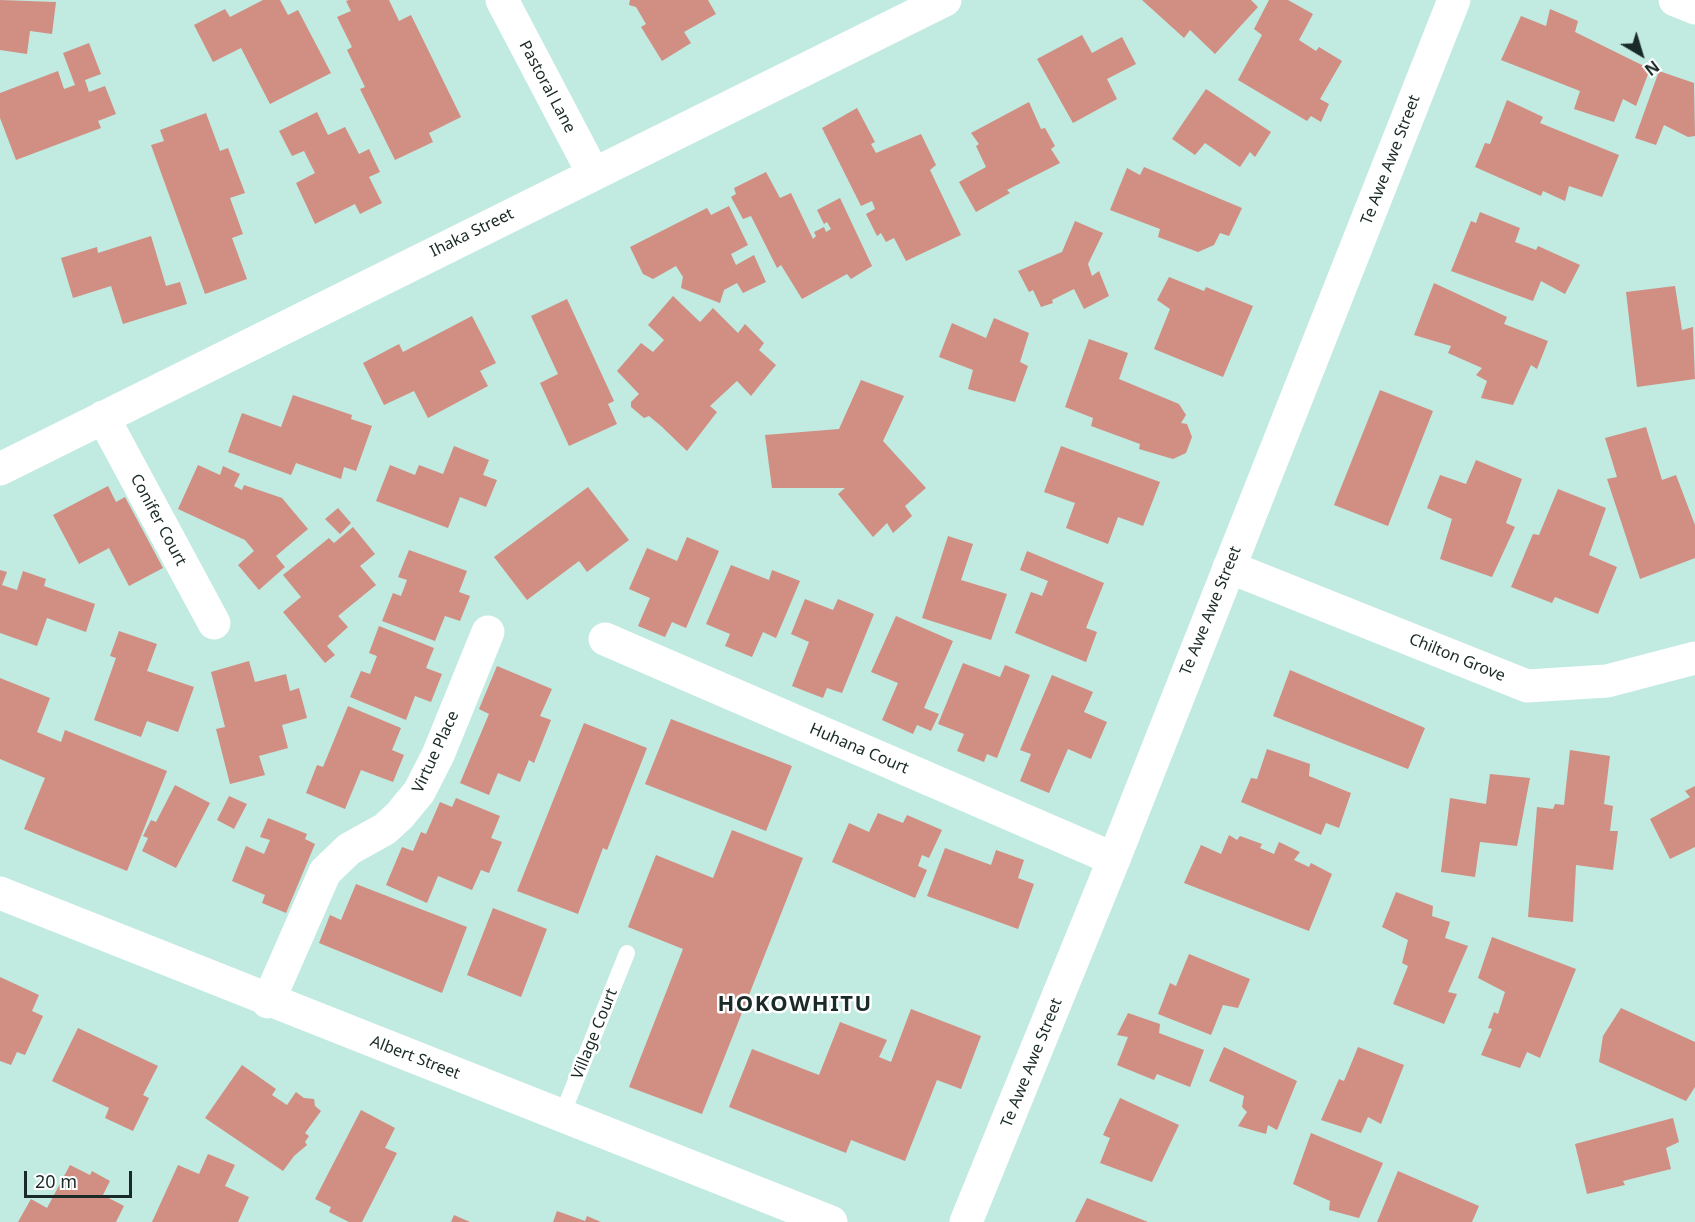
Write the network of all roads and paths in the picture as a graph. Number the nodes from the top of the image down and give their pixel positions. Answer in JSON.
{"nodes":[{"id":1,"x":502,"y":0,"type":"edge"},
{"id":2,"x":945,"y":0,"type":"edge"},
{"id":3,"x":1454,"y":0,"type":"edge"},
{"id":4,"x":1675,"y":0,"type":"edge"},
{"id":5,"x":1695,"y":8,"type":"edge"},
{"id":6,"x":593,"y":173,"type":"junction"},
{"id":7,"x":102,"y":417,"type":"junction"},
{"id":8,"x":0,"y":469,"type":"edge"},
{"id":9,"x":1229,"y":567,"type":"junction"},
{"id":10,"x":214,"y":622,"type":"dead end"},
{"id":11,"x":488,"y":632,"type":"dead end"},
{"id":12,"x":604,"y":639,"type":"dead end"},
{"id":13,"x":1695,"y":658,"type":"edge"},
{"id":14,"x":1114,"y":859,"type":"junction"},
{"id":15,"x":0,"y":893,"type":"edge"},
{"id":16,"x":627,"y":953,"type":"dead end"},
{"id":17,"x":268,"y":1002,"type":"junction"},
{"id":18,"x":562,"y":1115,"type":"junction"},
{"id":19,"x":831,"y":1222,"type":"edge"},
{"id":20,"x":966,"y":1222,"type":"edge"}],
"edges":[{"from":1,"to":6,"type":"street","name":"Pastoral Lane"},
{"from":2,"to":6,"type":"street","name":"Ihaka Street"},
{"from":3,"to":9,"type":"street","name":"Te Awe Awe Street"},
{"from":4,"to":5,"type":"street"},
{"from":6,"to":7,"type":"street","name":"Ihaka Street"},
{"from":7,"to":8,"type":"street","name":"Ihaka Street"},
{"from":7,"to":10,"type":"street","name":"Conifer Court"},
{"from":9,"to":13,"type":"street","name":"Chilton Grove"},
{"from":9,"to":14,"type":"street","name":"Te Awe Awe Street"},
{"from":11,"to":17,"type":"street","name":"Virtue Place"},
{"from":12,"to":14,"type":"street","name":"Huhana Court"},
{"from":14,"to":20,"type":"street","name":"Te Awe Awe Street"},
{"from":15,"to":17,"type":"street","name":"Albert Street"},
{"from":16,"to":18,"type":"lane","name":"Village Court"},
{"from":17,"to":18,"type":"street","name":"Albert Street"},
{"from":18,"to":19,"type":"street","name":"Albert Street"}]}
